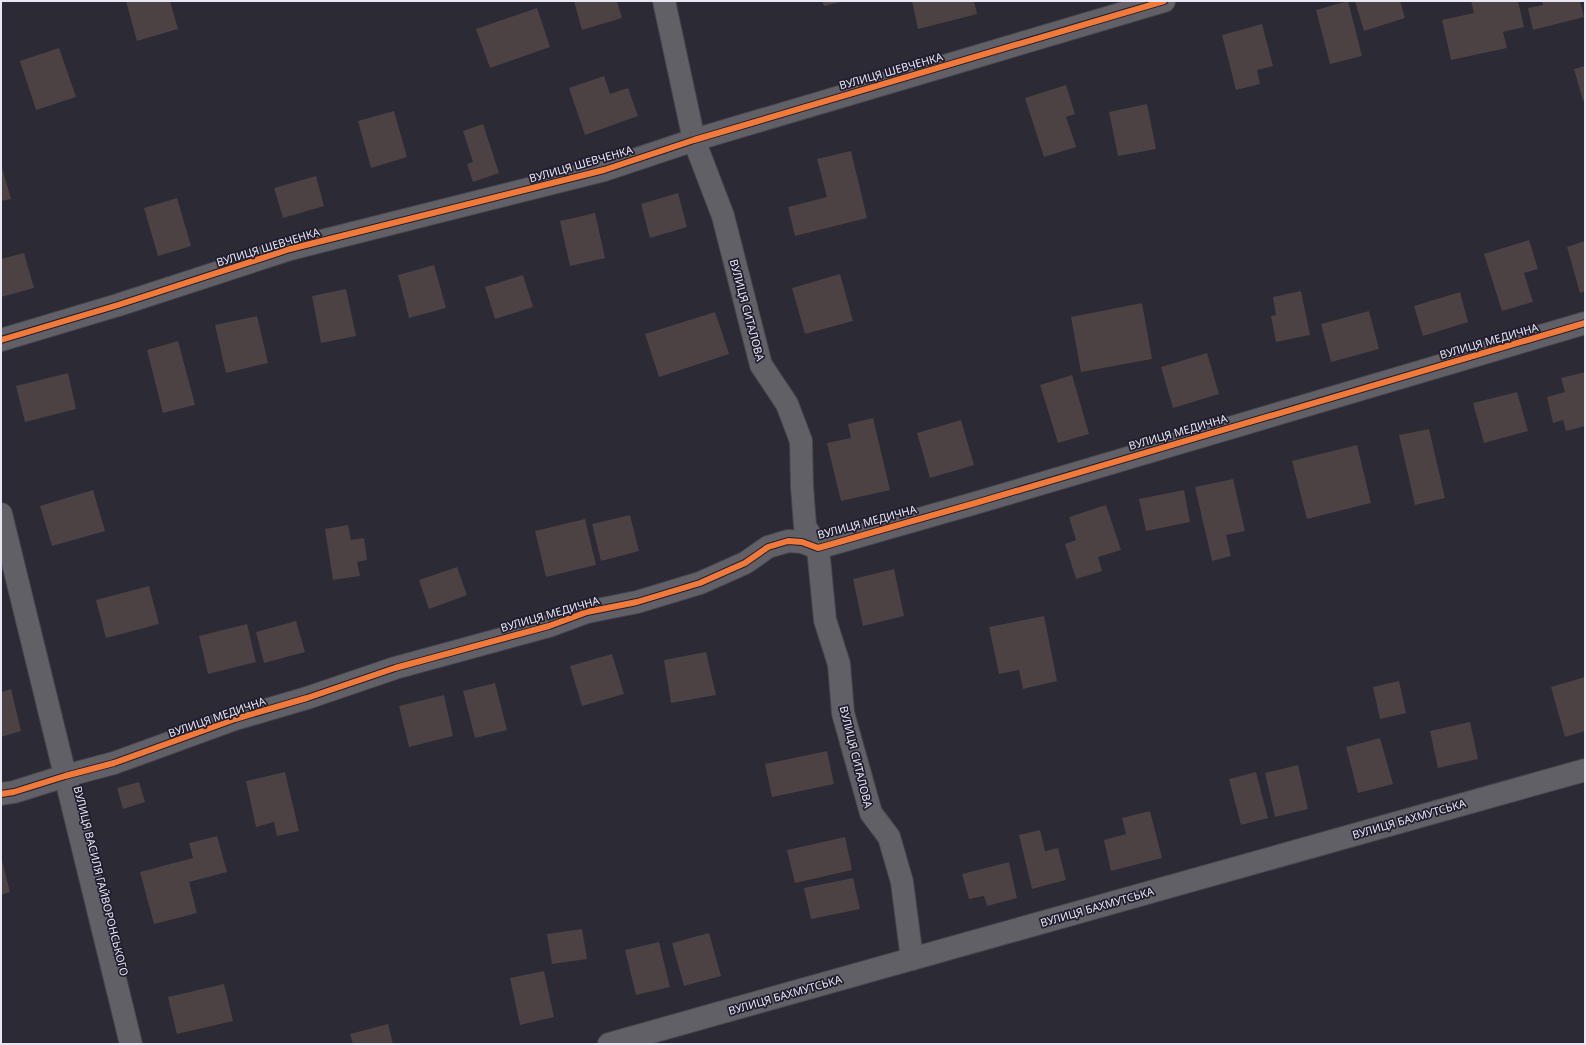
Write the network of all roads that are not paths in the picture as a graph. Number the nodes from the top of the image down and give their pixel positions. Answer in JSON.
{"nodes":[{"id":1,"x":664,"y":1,"type":"edge"},
{"id":2,"x":1164,"y":1,"type":"edge"},
{"id":3,"x":694,"y":140,"type":"junction"},
{"id":4,"x":1585,"y":323,"type":"edge"},
{"id":5,"x":1,"y":340,"type":"edge"},
{"id":6,"x":1,"y":514,"type":"edge"},
{"id":7,"x":818,"y":548,"type":"junction"},
{"id":8,"x":1585,"y":770,"type":"edge"},
{"id":9,"x":65,"y":776,"type":"junction"},
{"id":10,"x":1,"y":794,"type":"edge"},
{"id":11,"x":912,"y":959,"type":"junction"},
{"id":12,"x":131,"y":1044,"type":"edge"},
{"id":13,"x":609,"y":1044,"type":"edge"}],
"edges":[{"from":1,"to":3,"type":"street","name":"ВУЛИЦЯ СИТАЛОВА"},
{"from":2,"to":3,"type":"street","name":"ВУЛИЦЯ ШЕВЧЕНКА"},
{"from":3,"to":5,"type":"street","name":"ВУЛИЦЯ ШЕВЧЕНКА"},
{"from":3,"to":7,"type":"street","name":"ВУЛИЦЯ СИТАЛОВА"},
{"from":4,"to":7,"type":"street","name":"ВУЛИЦЯ МЕДИЧНА"},
{"from":6,"to":9,"type":"street","name":"ВУЛИЦЯ ВАСИЛЯ ГАЙВОРОНСЬКОГО"},
{"from":7,"to":9,"type":"street","name":"ВУЛИЦЯ МЕДИЧНА"},
{"from":7,"to":11,"type":"street","name":"ВУЛИЦЯ СИТАЛОВА"},
{"from":8,"to":11,"type":"street","name":"ВУЛИЦЯ БАХМУТСЬКА"},
{"from":9,"to":10,"type":"street","name":"ВУЛИЦЯ МЕДИЧНА"},
{"from":9,"to":12,"type":"street","name":"ВУЛИЦЯ ВАСИЛЯ ГАЙВОРОНСЬКОГО"},
{"from":11,"to":13,"type":"street","name":"ВУЛИЦЯ БАХМУТСЬКА"}]}
